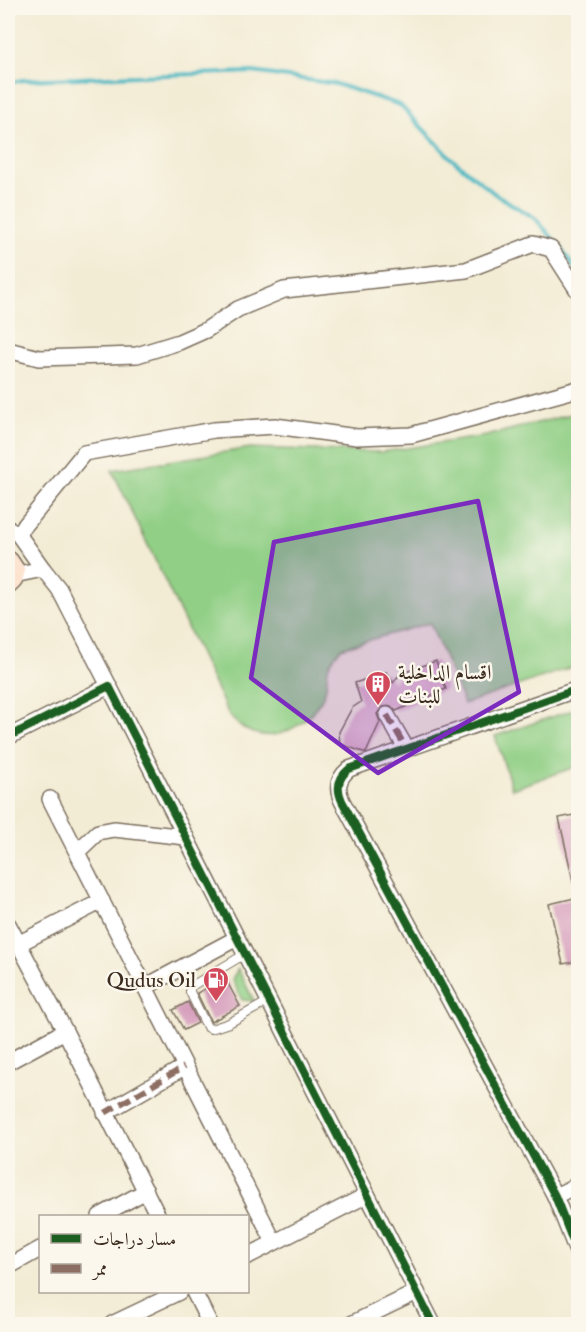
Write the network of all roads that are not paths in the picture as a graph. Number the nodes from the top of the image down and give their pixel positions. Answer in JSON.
{"nodes":[{"id":1,"x":579,"y":291,"type":"edge"},
{"id":2,"x":8,"y":350,"type":"edge"},
{"id":3,"x":579,"y":389,"type":"edge"},
{"id":4,"x":13,"y":531,"type":"edge"},
{"id":5,"x":43,"y":569,"type":"junction"},
{"id":6,"x":10,"y":573,"type":"edge"},
{"id":7,"x":109,"y":686,"type":"junction"},
{"id":8,"x":579,"y":689,"type":"edge"},
{"id":9,"x":387,"y":715,"type":"dead end"},
{"id":10,"x":8,"y":737,"type":"edge"},
{"id":11,"x":406,"y":748,"type":"junction"},
{"id":12,"x":50,"y":799,"type":"dead end"},
{"id":13,"x":186,"y":837,"type":"junction"},
{"id":14,"x":77,"y":852,"type":"junction"},
{"id":15,"x":102,"y":901,"type":"junction"},
{"id":16,"x":8,"y":924,"type":"edge"},
{"id":17,"x":237,"y":938,"type":"junction"},
{"id":18,"x":18,"y":944,"type":"junction"},
{"id":19,"x":245,"y":954,"type":"junction"},
{"id":20,"x":145,"y":987,"type":"junction"},
{"id":21,"x":269,"y":1001,"type":"junction"},
{"id":22,"x":66,"y":1031,"type":"junction"},
{"id":23,"x":8,"y":1062,"type":"edge"},
{"id":24,"x":184,"y":1067,"type":"junction"},
{"id":25,"x":105,"y":1113,"type":"junction"},
{"id":26,"x":579,"y":1185,"type":"edge"},
{"id":27,"x":146,"y":1191,"type":"junction"},
{"id":28,"x":368,"y":1195,"type":"junction"},
{"id":29,"x":555,"y":1196,"type":"junction"},
{"id":30,"x":102,"y":1215,"type":"edge"},
{"id":31,"x":158,"y":1215,"type":"edge"},
{"id":32,"x":274,"y":1242,"type":"junction"},
{"id":33,"x":39,"y":1250,"type":"edge"},
{"id":34,"x":579,"y":1254,"type":"edge"},
{"id":35,"x":249,"y":1255,"type":"edge"},
{"id":36,"x":8,"y":1267,"type":"edge"},
{"id":37,"x":417,"y":1292,"type":"junction"},
{"id":38,"x":177,"y":1293,"type":"edge"},
{"id":39,"x":194,"y":1293,"type":"edge"},
{"id":40,"x":112,"y":1324,"type":"edge"},
{"id":41,"x":210,"y":1324,"type":"edge"},
{"id":42,"x":351,"y":1324,"type":"edge"},
{"id":43,"x":433,"y":1324,"type":"edge"}],
"edges":[{"from":1,"to":2,"type":"street"},
{"from":3,"to":4,"type":"street"},
{"from":4,"to":5,"type":"street"},
{"from":5,"to":6,"type":"street"},
{"from":5,"to":7,"type":"street"},
{"from":7,"to":10,"type":"street"},
{"from":7,"to":13,"type":"street"},
{"from":8,"to":11,"type":"street"},
{"from":9,"to":11,"type":"street"},
{"from":11,"to":29,"type":"street"},
{"from":12,"to":14,"type":"street"},
{"from":13,"to":14,"type":"street"},
{"from":13,"to":17,"type":"street"},
{"from":14,"to":15,"type":"street"},
{"from":15,"to":18,"type":"street"},
{"from":15,"to":20,"type":"street"},
{"from":16,"to":18,"type":"street"},
{"from":17,"to":19,"type":"street"},
{"from":17,"to":20,"type":"street"},
{"from":18,"to":22,"type":"street"},
{"from":19,"to":21,"type":"street"},
{"from":19,"to":21,"type":"lane"},
{"from":20,"to":24,"type":"street"},
{"from":21,"to":28,"type":"street"},
{"from":22,"to":23,"type":"street"},
{"from":22,"to":25,"type":"street"},
{"from":24,"to":25,"type":"street"},
{"from":24,"to":32,"type":"street"},
{"from":25,"to":27,"type":"street"},
{"from":26,"to":29,"type":"street"},
{"from":27,"to":30,"type":"street"},
{"from":27,"to":31,"type":"street"},
{"from":28,"to":32,"type":"street"},
{"from":28,"to":37,"type":"street"},
{"from":29,"to":34,"type":"street"},
{"from":32,"to":35,"type":"street"},
{"from":33,"to":36,"type":"street"},
{"from":37,"to":42,"type":"street"},
{"from":37,"to":43,"type":"street"},
{"from":38,"to":40,"type":"street"},
{"from":39,"to":41,"type":"street"}]}
